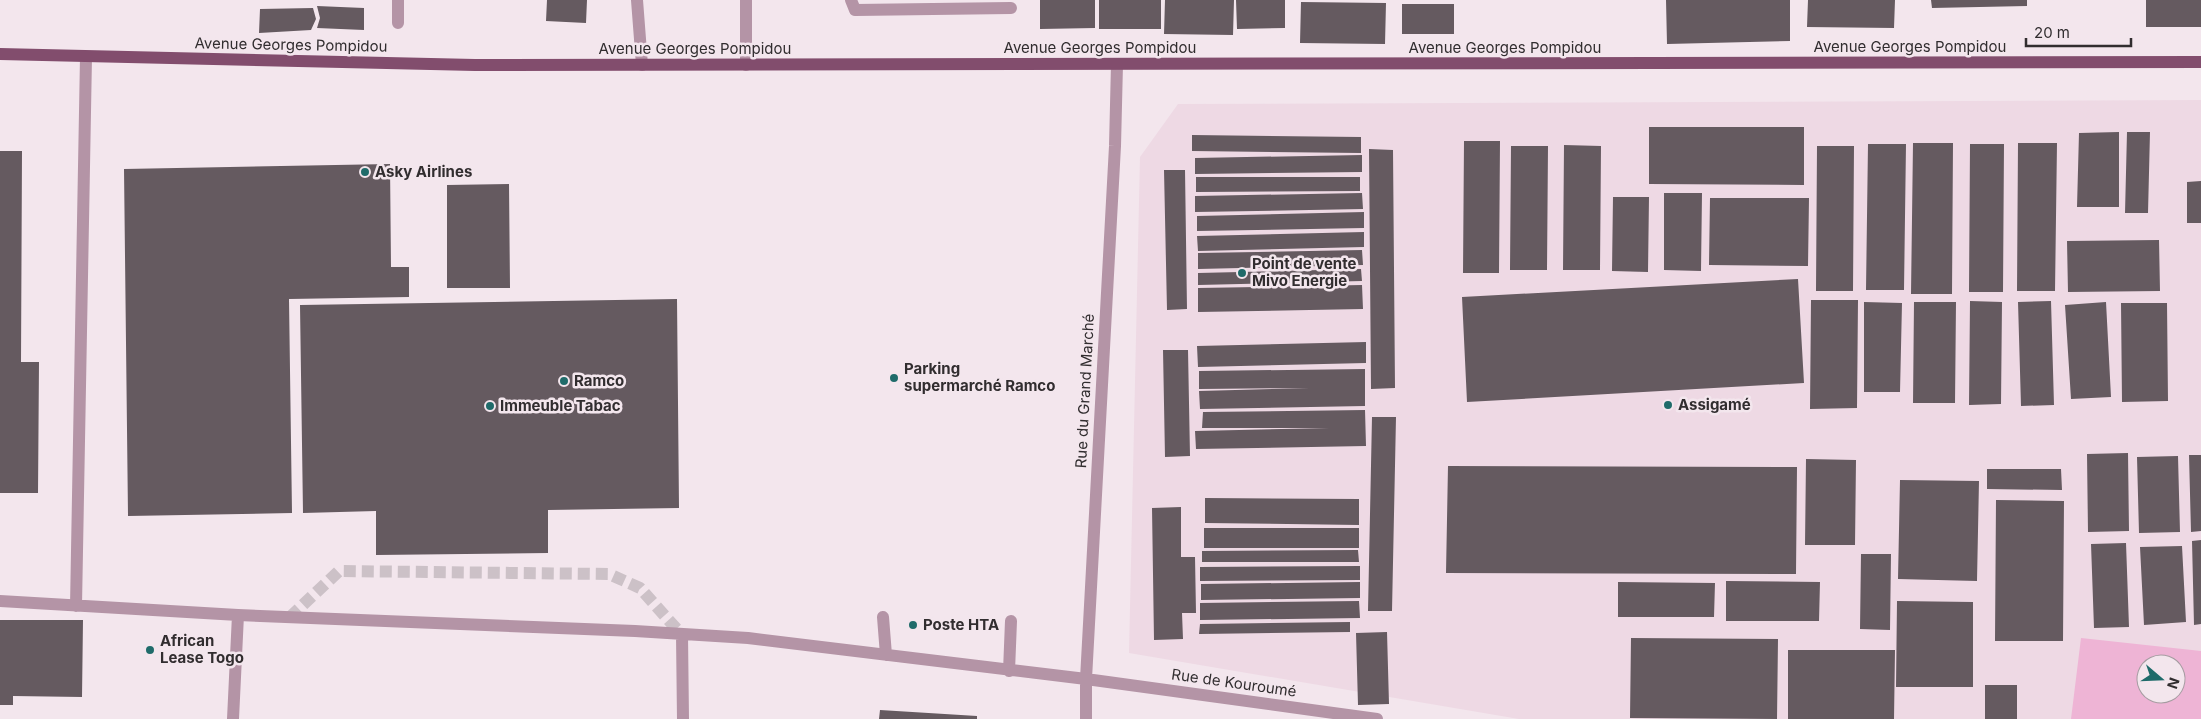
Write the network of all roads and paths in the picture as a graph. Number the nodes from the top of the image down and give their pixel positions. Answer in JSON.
{"nodes":[{"id":1,"x":398,"y":0,"type":"edge"},
{"id":2,"x":637,"y":0,"type":"edge"},
{"id":3,"x":746,"y":0,"type":"edge"},
{"id":4,"x":851,"y":0,"type":"edge"},
{"id":5,"x":1011,"y":8,"type":"dead end"},
{"id":6,"x":398,"y":23,"type":"dead end"},
{"id":7,"x":0,"y":54,"type":"edge"},
{"id":8,"x":86,"y":57,"type":"junction"},
{"id":9,"x":2201,"y":62,"type":"edge"},
{"id":10,"x":1117,"y":64,"type":"junction"},
{"id":11,"x":642,"y":65,"type":"junction"},
{"id":12,"x":746,"y":66,"type":"junction"},
{"id":13,"x":0,"y":601,"type":"edge"},
{"id":14,"x":76,"y":606,"type":"junction"},
{"id":15,"x":238,"y":614,"type":"junction"},
{"id":16,"x":883,"y":617,"type":"dead end"},
{"id":17,"x":1011,"y":621,"type":"dead end"},
{"id":18,"x":682,"y":635,"type":"junction"},
{"id":19,"x":886,"y":655,"type":"junction"},
{"id":20,"x":1009,"y":671,"type":"junction"},
{"id":21,"x":1086,"y":680,"type":"junction"},
{"id":22,"x":1343,"y":716,"type":"edge"},
{"id":23,"x":233,"y":719,"type":"edge"},
{"id":24,"x":683,"y":719,"type":"edge"},
{"id":25,"x":1086,"y":719,"type":"edge"},
{"id":26,"x":1377,"y":719,"type":"edge"}],
"edges":[{"from":1,"to":6,"type":"street"},
{"from":2,"to":11,"type":"street"},
{"from":3,"to":12,"type":"street"},
{"from":4,"to":5,"type":"street"},
{"from":7,"to":8,"type":"main road","name":"Avenue Georges Pompidou"},
{"from":8,"to":11,"type":"main road","name":"Avenue Georges Pompidou"},
{"from":8,"to":14,"type":"street"},
{"from":9,"to":10,"type":"main road","name":"Avenue Georges Pompidou"},
{"from":10,"to":12,"type":"main road","name":"Avenue Georges Pompidou"},
{"from":10,"to":21,"type":"street","name":"Rue du Grand Marché"},
{"from":11,"to":12,"type":"main road","name":"Avenue Georges Pompidou"},
{"from":13,"to":14,"type":"street","name":"Rue de Kouroumé"},
{"from":14,"to":15,"type":"street","name":"Rue de Kouroumé"},
{"from":15,"to":18,"type":"street","name":"Rue de Kouroumé"},
{"from":15,"to":23,"type":"street"},
{"from":16,"to":19,"type":"street"},
{"from":17,"to":20,"type":"street"},
{"from":18,"to":19,"type":"street","name":"Rue de Kouroumé"},
{"from":18,"to":24,"type":"street"},
{"from":19,"to":20,"type":"street","name":"Rue de Kouroumé"},
{"from":20,"to":21,"type":"street","name":"Rue de Kouroumé"},
{"from":21,"to":22,"type":"street","name":"Rue de Kouroumé"},
{"from":21,"to":25,"type":"street","name":"Rue du Grand Marché"},
{"from":22,"to":26,"type":"street","name":"Rue de Kouroumé"}]}
